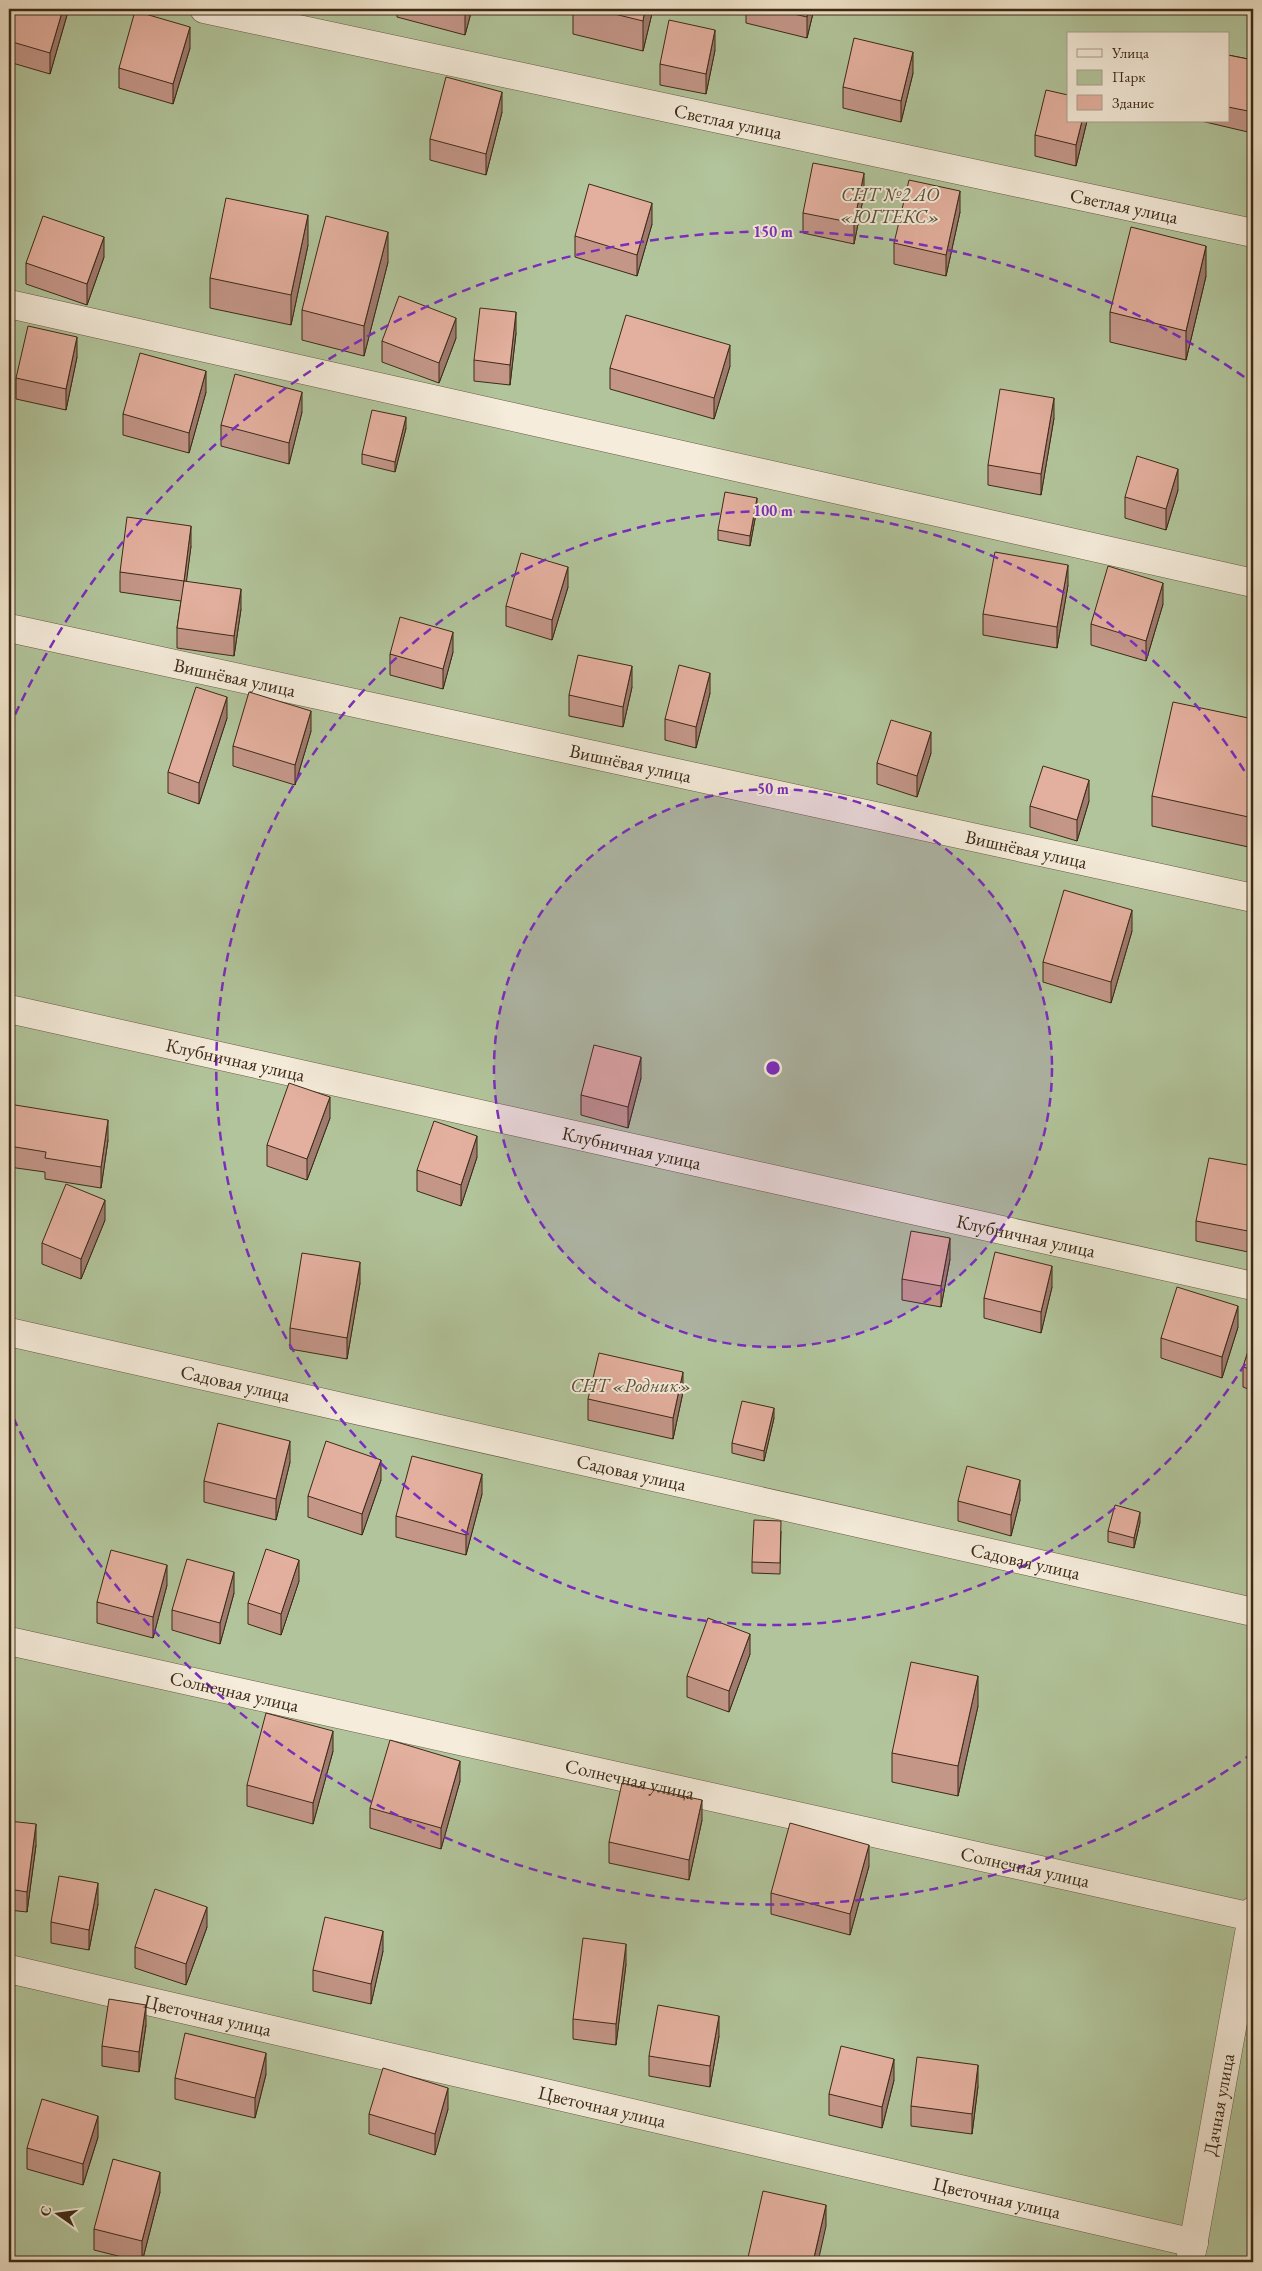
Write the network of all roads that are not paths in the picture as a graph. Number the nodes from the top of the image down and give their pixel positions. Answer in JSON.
{"nodes":[{"id":1,"x":204,"y":9,"type":"edge"},
{"id":2,"x":1253,"y":233,"type":"edge"},
{"id":3,"x":9,"y":304,"type":"edge"},
{"id":4,"x":1253,"y":583,"type":"edge"},
{"id":5,"x":9,"y":628,"type":"edge"},
{"id":6,"x":1253,"y":898,"type":"edge"},
{"id":7,"x":9,"y":1009,"type":"edge"},
{"id":8,"x":1253,"y":1286,"type":"edge"},
{"id":9,"x":9,"y":1332,"type":"edge"},
{"id":10,"x":1253,"y":1612,"type":"edge"},
{"id":11,"x":9,"y":1641,"type":"edge"},
{"id":12,"x":1253,"y":1914,"type":"edge"},
{"id":13,"x":9,"y":1969,"type":"edge"},
{"id":14,"x":1192,"y":2253,"type":"edge"}],
"edges":[{"from":1,"to":2,"type":"street","name":"Светлая улица"},
{"from":3,"to":4,"type":"street"},
{"from":5,"to":6,"type":"street","name":"Вишнёвая улица"},
{"from":7,"to":8,"type":"street","name":"Клубничная улица"},
{"from":9,"to":10,"type":"street","name":"Садовая улица"},
{"from":11,"to":12,"type":"street","name":"Солнечная улица"},
{"from":12,"to":14,"type":"street","name":"Дачная улица"},
{"from":13,"to":14,"type":"street","name":"Цветочная улица"}]}
